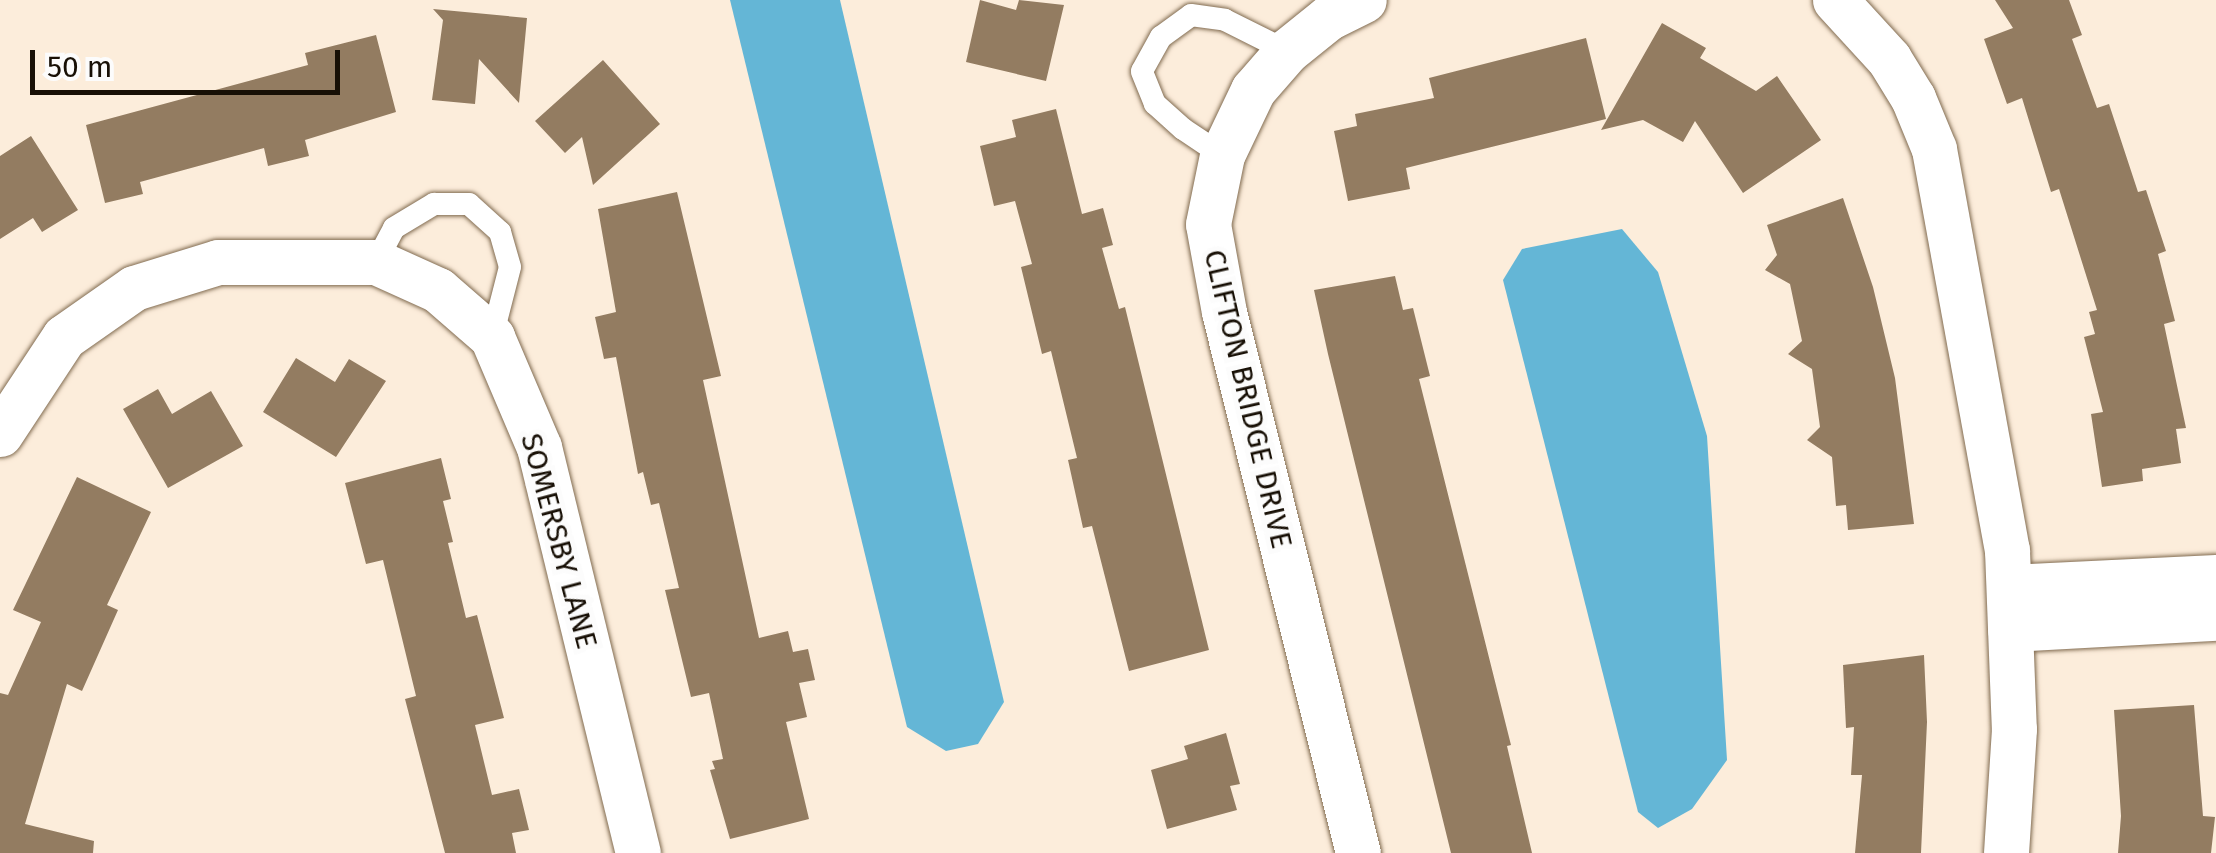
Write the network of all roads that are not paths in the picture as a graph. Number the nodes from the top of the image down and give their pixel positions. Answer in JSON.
{"nodes":[{"id":1,"x":1364,"y":0,"type":"edge"},
{"id":2,"x":1835,"y":0,"type":"edge"},
{"id":3,"x":1287,"y":51,"type":"junction"},
{"id":4,"x":1222,"y":155,"type":"junction"},
{"id":5,"x":376,"y":262,"type":"junction"},
{"id":6,"x":492,"y":337,"type":"junction"},
{"id":7,"x":0,"y":434,"type":"edge"},
{"id":8,"x":2216,"y":577,"type":"edge"},
{"id":9,"x":2010,"y":608,"type":"junction"},
{"id":10,"x":2216,"y":618,"type":"edge"},
{"id":11,"x":638,"y":853,"type":"edge"},
{"id":12,"x":1358,"y":853,"type":"edge"},
{"id":13,"x":2006,"y":853,"type":"edge"}],
"edges":[{"from":1,"to":3,"type":"street","name":"CLIFTON BRIDGE DRIVE"},
{"from":2,"to":9,"type":"street"},
{"from":3,"to":4,"type":"street","name":"CLIFTON BRIDGE DRIVE"},
{"from":3,"to":4,"type":"lane"},
{"from":4,"to":12,"type":"street","name":"CLIFTON BRIDGE DRIVE"},
{"from":5,"to":6,"type":"street","name":"SOMERSBY LANE"},
{"from":5,"to":6,"type":"lane"},
{"from":5,"to":7,"type":"street","name":"SOMERSBY LANE"},
{"from":6,"to":11,"type":"street","name":"SOMERSBY LANE"},
{"from":8,"to":9,"type":"street"},
{"from":9,"to":10,"type":"street"},
{"from":9,"to":13,"type":"street"}]}
